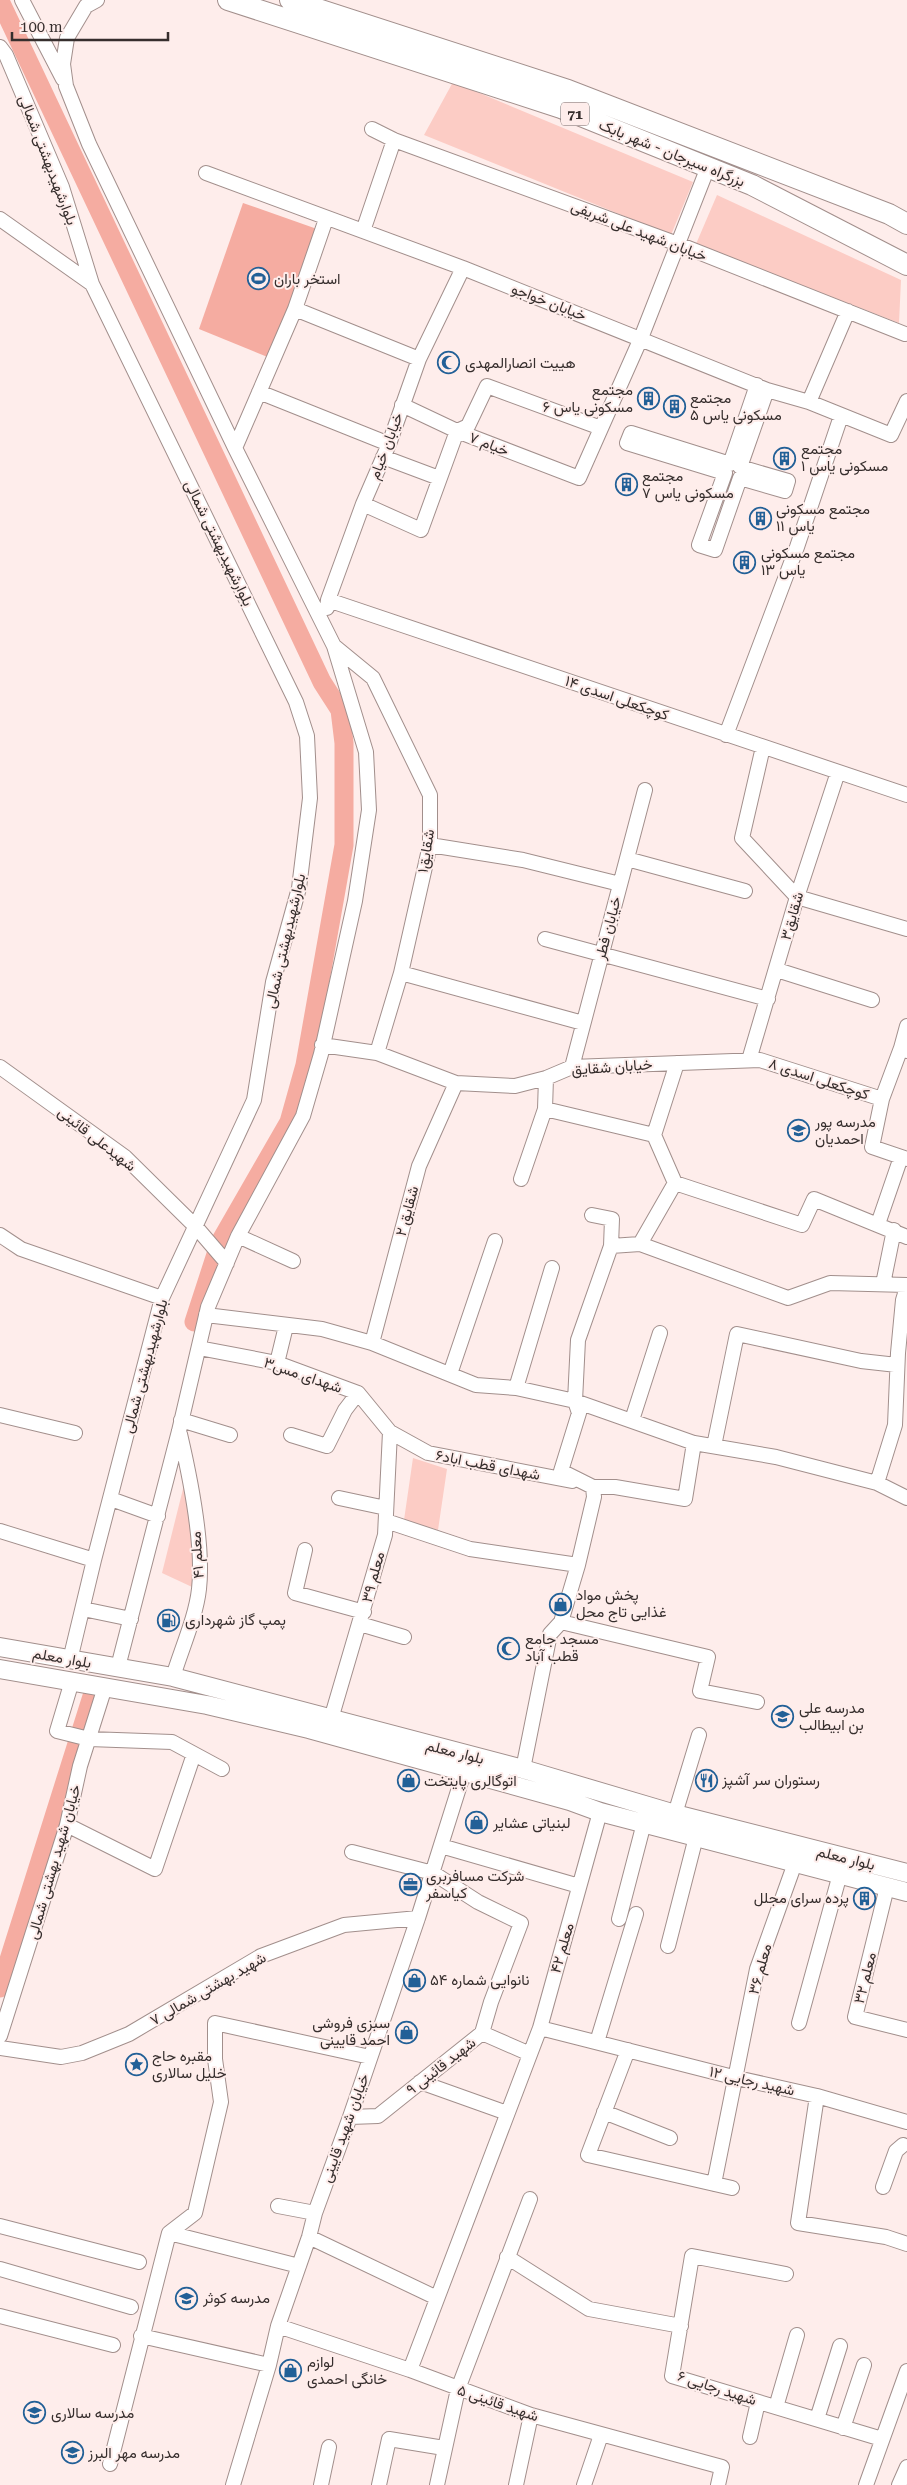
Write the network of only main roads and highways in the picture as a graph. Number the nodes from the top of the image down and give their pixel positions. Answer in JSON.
{"nodes":[{"id":1,"x":228,"y":0,"type":"edge"},
{"id":2,"x":290,"y":0,"type":"edge"},
{"id":3,"x":907,"y":224,"type":"edge"},
{"id":4,"x":907,"y":265,"type":"edge"},
{"id":5,"x":0,"y":1647,"type":"edge"},
{"id":6,"x":5,"y":1672,"type":"edge"},
{"id":7,"x":312,"y":1722,"type":"junction"},
{"id":8,"x":571,"y":1792,"type":"junction"},
{"id":9,"x":907,"y":1873,"type":"edge"},
{"id":10,"x":907,"y":1892,"type":"edge"}],
"edges":[{"from":1,"to":4,"type":"highway","name":"بزرگراه سیرجان - شهر بابک","number":"71"},
{"from":2,"to":3,"type":"highway","name":"بزرگراه سیرجان - شهر بابک","number":"71"},
{"from":5,"to":7,"type":"main road","name":"بلوار معلم"},
{"from":6,"to":7,"type":"main road","name":"بلوار معلم"},
{"from":7,"to":8,"type":"main road","name":"بلوار معلم"},
{"from":7,"to":8,"type":"main road","name":"بلوار معلم"},
{"from":8,"to":9,"type":"main road","name":"بلوار معلم"},
{"from":8,"to":10,"type":"main road","name":"بلوار معلم"}]}
